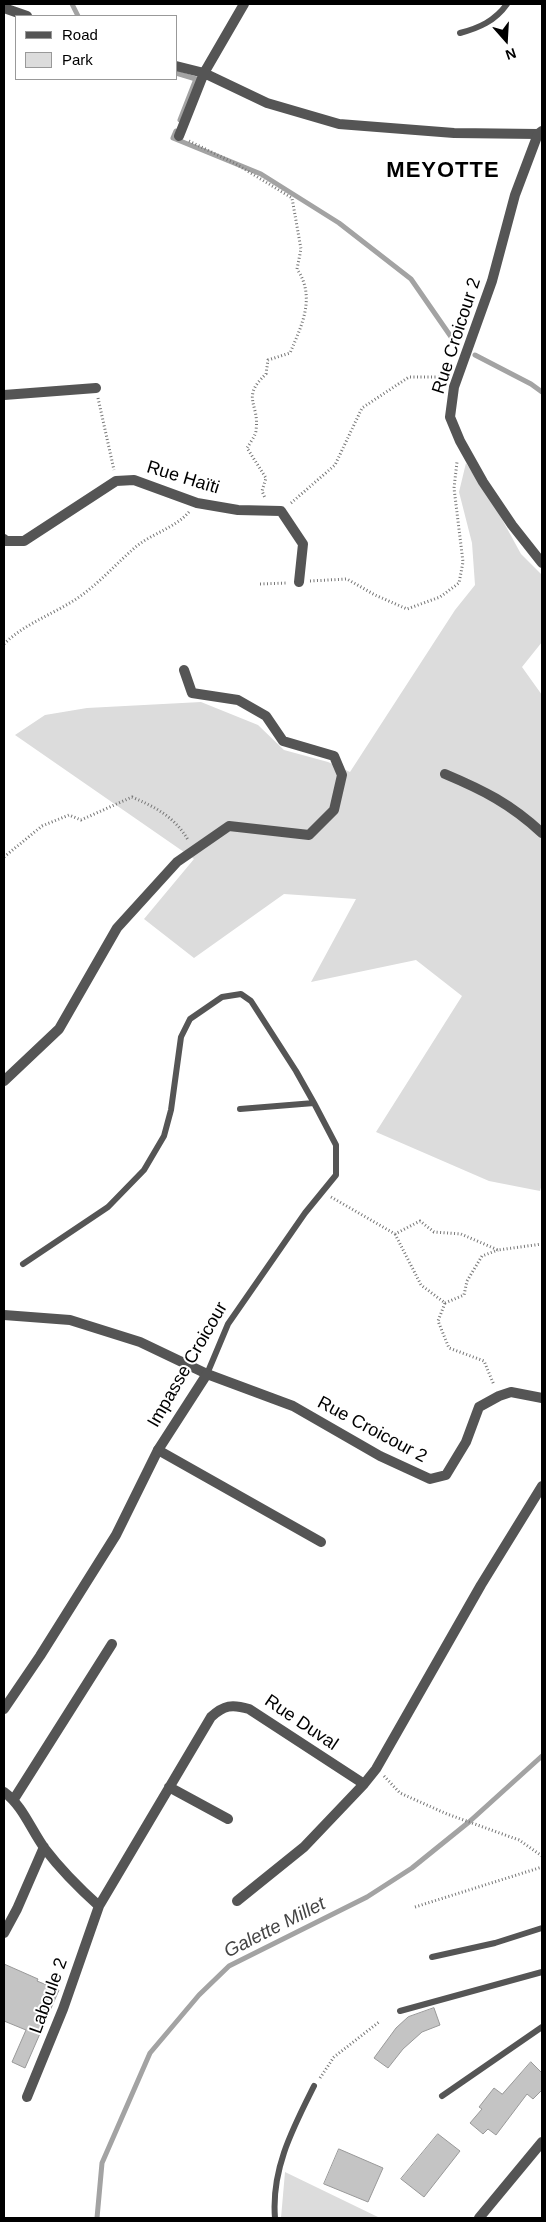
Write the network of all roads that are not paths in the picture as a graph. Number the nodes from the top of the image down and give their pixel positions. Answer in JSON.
{"nodes":[{"id":1,"x":244,"y":4,"type":"edge"},
{"id":2,"x":507,"y":4,"type":"edge"},
{"id":3,"x":4,"y":8,"type":"edge"},
{"id":4,"x":24,"y":15,"type":"edge"},
{"id":5,"x":460,"y":34,"type":"dead end"},
{"id":6,"x":178,"y":66,"type":"edge"},
{"id":7,"x":204,"y":73,"type":"junction"},
{"id":8,"x":540,"y":133,"type":"edge"},
{"id":9,"x":179,"y":136,"type":"road end"},
{"id":10,"x":96,"y":388,"type":"road end"},
{"id":11,"x":4,"y":395,"type":"edge"},
{"id":12,"x":4,"y":541,"type":"edge"},
{"id":13,"x":542,"y":562,"type":"edge"},
{"id":14,"x":299,"y":582,"type":"road end"},
{"id":15,"x":184,"y":670,"type":"dead end"},
{"id":16,"x":445,"y":774,"type":"dead end"},
{"id":17,"x":542,"y":832,"type":"edge"},
{"id":18,"x":4,"y":1077,"type":"edge"},
{"id":19,"x":314,"y":1103,"type":"junction"},
{"id":20,"x":240,"y":1109,"type":"dead end"},
{"id":21,"x":23,"y":1264,"type":"dead end"},
{"id":22,"x":4,"y":1315,"type":"edge"},
{"id":23,"x":206,"y":1374,"type":"junction"},
{"id":24,"x":542,"y":1398,"type":"edge"},
{"id":25,"x":158,"y":1450,"type":"junction"},
{"id":26,"x":542,"y":1486,"type":"edge"},
{"id":27,"x":321,"y":1542,"type":"dead end"},
{"id":28,"x":112,"y":1644,"type":"dead end"},
{"id":29,"x":4,"y":1709,"type":"edge"},
{"id":30,"x":364,"y":1784,"type":"junction"},
{"id":31,"x":169,"y":1788,"type":"junction"},
{"id":32,"x":4,"y":1792,"type":"edge"},
{"id":33,"x":14,"y":1800,"type":"junction"},
{"id":34,"x":228,"y":1818,"type":"dead end"},
{"id":35,"x":44,"y":1847,"type":"junction"},
{"id":36,"x":237,"y":1901,"type":"dead end"},
{"id":37,"x":98,"y":1906,"type":"junction"},
{"id":38,"x":542,"y":1928,"type":"edge"},
{"id":39,"x":4,"y":1933,"type":"edge"},
{"id":40,"x":432,"y":1957,"type":"dead end"},
{"id":41,"x":542,"y":1972,"type":"edge"},
{"id":42,"x":400,"y":2011,"type":"dead end"},
{"id":43,"x":542,"y":2027,"type":"edge"},
{"id":44,"x":314,"y":2086,"type":"road end"},
{"id":45,"x":442,"y":2096,"type":"dead end"},
{"id":46,"x":27,"y":2097,"type":"dead end"},
{"id":47,"x":542,"y":2142,"type":"edge"},
{"id":48,"x":275,"y":2218,"type":"edge"},
{"id":49,"x":480,"y":2218,"type":"edge"}],
"edges":[{"from":1,"to":7,"type":"street"},
{"from":2,"to":5,"type":"lane"},
{"from":3,"to":4,"type":"street"},
{"from":6,"to":7,"type":"street"},
{"from":7,"to":8,"type":"street"},
{"from":7,"to":9,"type":"street"},
{"from":8,"to":13,"type":"street","name":"Rue Croicour 2"},
{"from":10,"to":11,"type":"street"},
{"from":12,"to":14,"type":"street","name":"Rue Haïti"},
{"from":15,"to":18,"type":"street"},
{"from":16,"to":17,"type":"street"},
{"from":19,"to":20,"type":"lane"},
{"from":19,"to":21,"type":"lane","name":"Impasse Croicour"},
{"from":19,"to":23,"type":"lane","name":"Impasse Croicour"},
{"from":22,"to":23,"type":"street"},
{"from":23,"to":24,"type":"street","name":"Rue Croicour 2"},
{"from":23,"to":25,"type":"street","name":"Impasse Croicour"},
{"from":25,"to":27,"type":"street"},
{"from":25,"to":29,"type":"street","name":"Impasse Croicour"},
{"from":26,"to":30,"type":"street"},
{"from":28,"to":33,"type":"street"},
{"from":30,"to":31,"type":"street","name":"Rue Duval"},
{"from":30,"to":36,"type":"street"},
{"from":31,"to":34,"type":"street"},
{"from":31,"to":37,"type":"street","name":"Rue Duval"},
{"from":32,"to":33,"type":"street"},
{"from":33,"to":35,"type":"street"},
{"from":35,"to":37,"type":"street"},
{"from":35,"to":39,"type":"street"},
{"from":37,"to":46,"type":"street","name":"Laboule 2"},
{"from":38,"to":40,"type":"lane"},
{"from":41,"to":42,"type":"lane"},
{"from":43,"to":45,"type":"lane"},
{"from":44,"to":48,"type":"lane"},
{"from":47,"to":49,"type":"street"}]}
